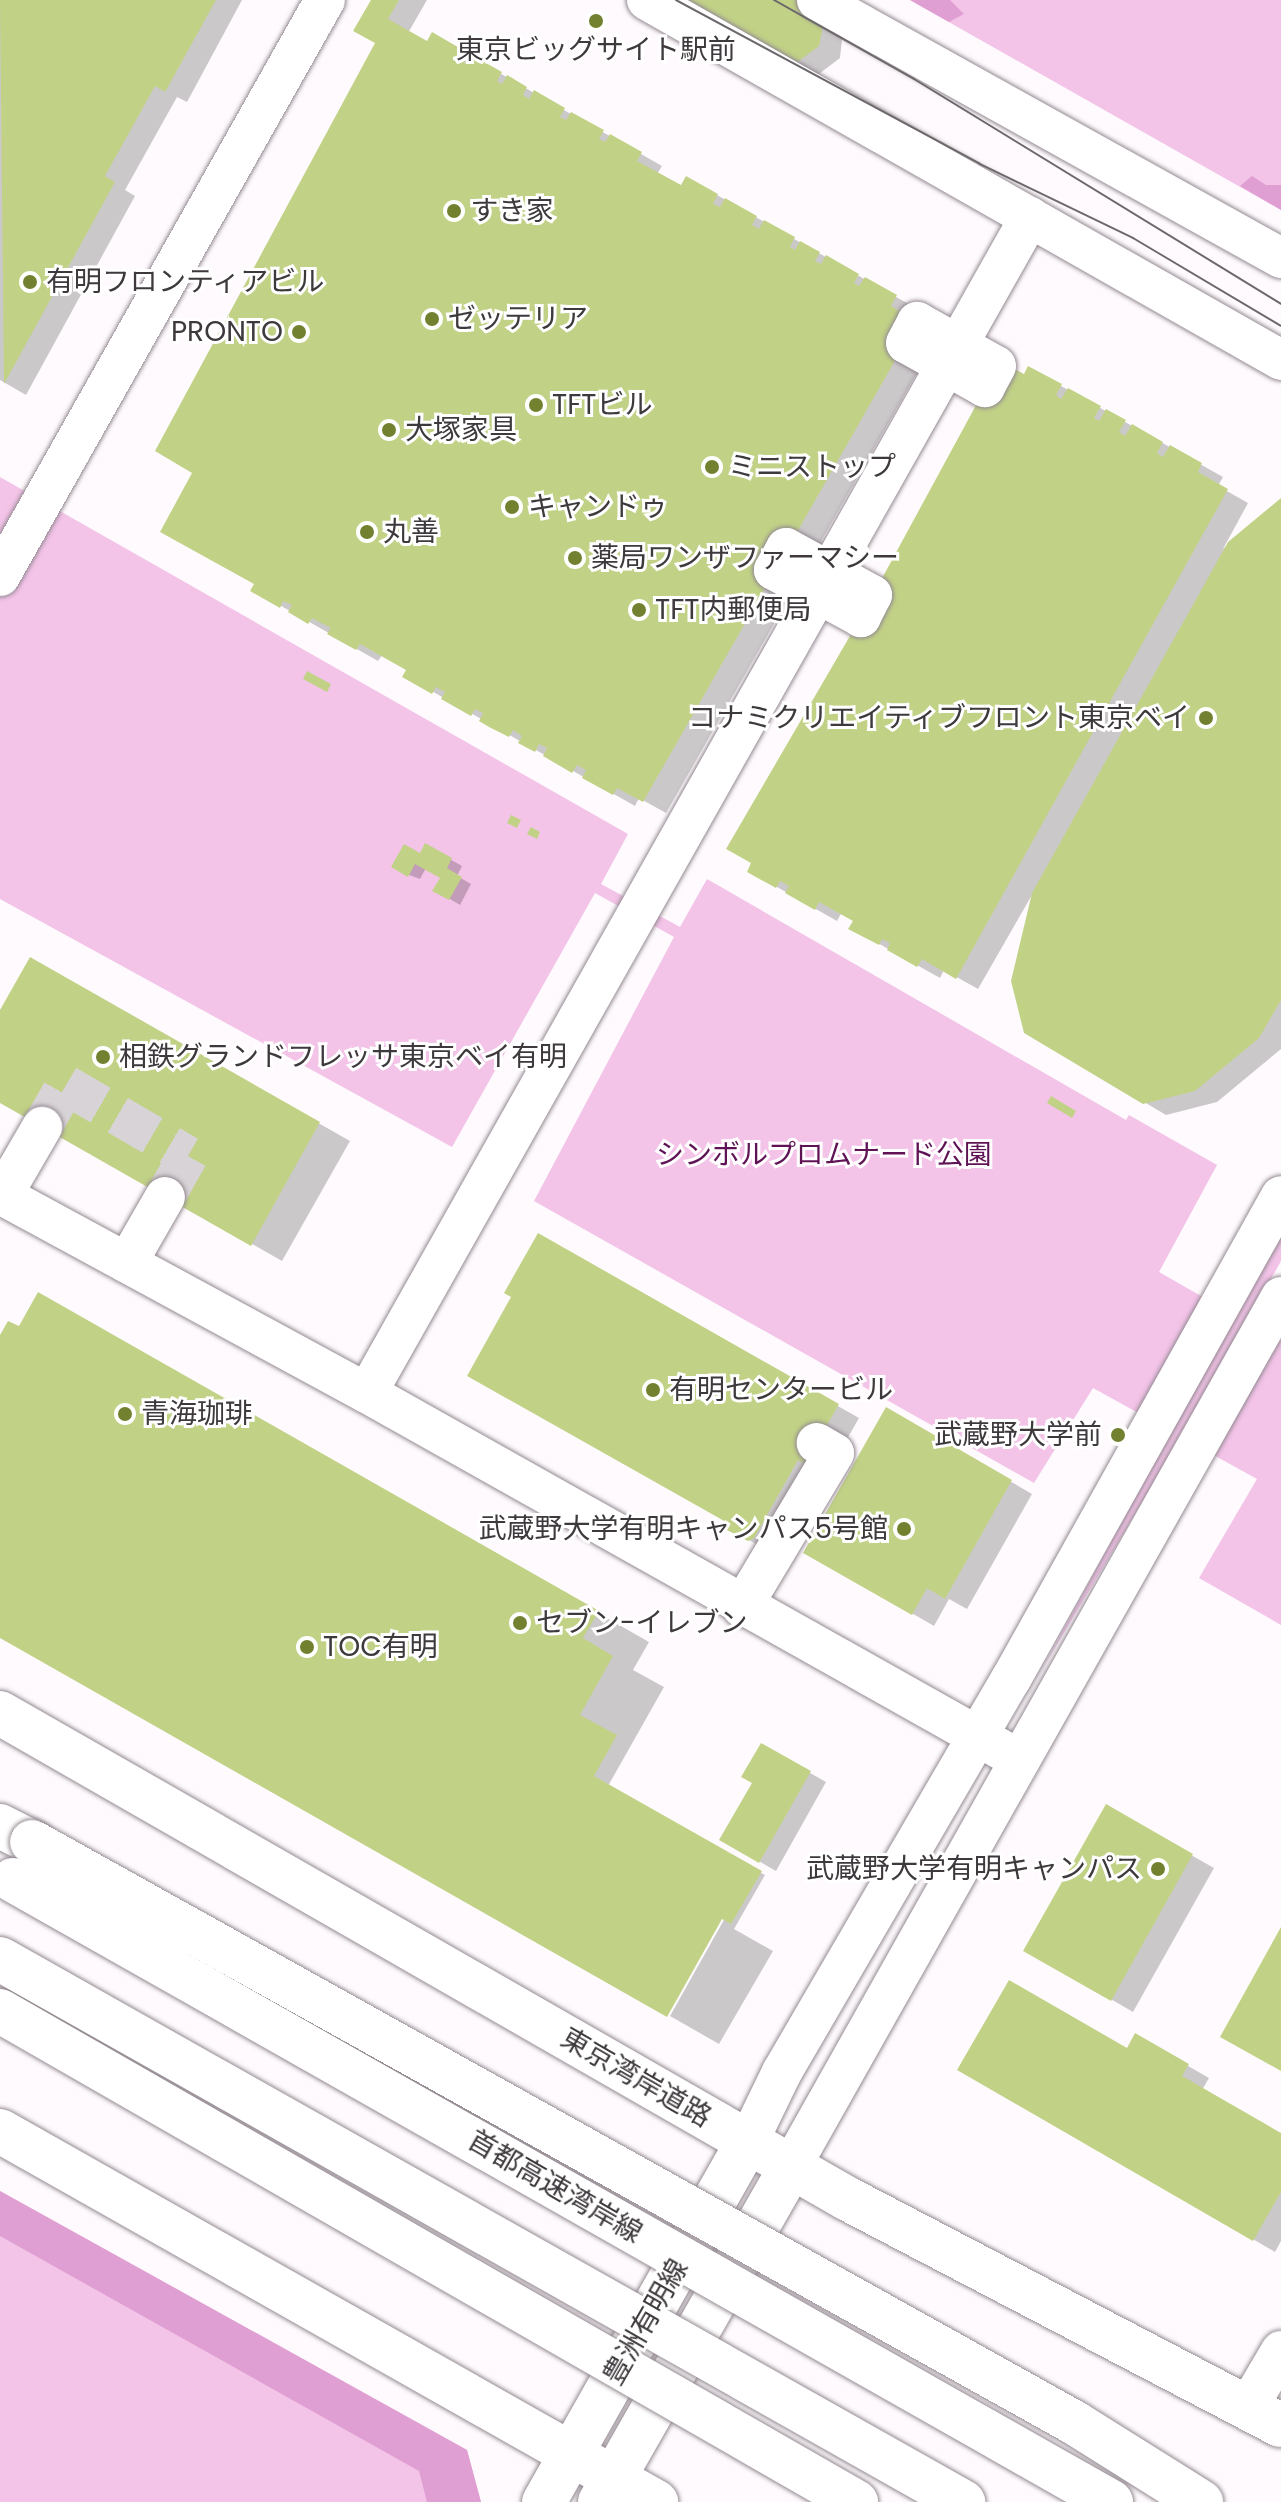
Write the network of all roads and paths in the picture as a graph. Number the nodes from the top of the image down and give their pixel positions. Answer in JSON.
{"nodes":[{"id":1,"x":325,"y":0,"type":"edge"},
{"id":2,"x":647,"y":0,"type":"edge"},
{"id":3,"x":817,"y":0,"type":"edge"},
{"id":4,"x":1030,"y":217,"type":"junction"},
{"id":5,"x":1281,"y":258,"type":"edge"},
{"id":6,"x":1281,"y":360,"type":"edge"},
{"id":7,"x":0,"y":576,"type":"edge"},
{"id":8,"x":42,"y":1127,"type":"tunnel mouth"},
{"id":9,"x":1,"y":1195,"type":"edge"},
{"id":10,"x":1281,"y":1196,"type":"edge"},
{"id":11,"x":165,"y":1197,"type":"tunnel mouth"},
{"id":12,"x":127,"y":1263,"type":"junction"},
{"id":13,"x":1281,"y":1297,"type":"edge"},
{"id":14,"x":367,"y":1393,"type":"junction"},
{"id":15,"x":817,"y":1443,"type":"dead end"},
{"id":16,"x":742,"y":1607,"type":"junction"},
{"id":17,"x":0,"y":1713,"type":"edge"},
{"id":18,"x":977,"y":1737,"type":"junction"},
{"id":19,"x":1020,"y":1760,"type":"junction"},
{"id":20,"x":11,"y":1855,"type":"edge"},
{"id":21,"x":0,"y":1959,"type":"edge"},
{"id":22,"x":0,"y":2011,"type":"edge"},
{"id":23,"x":0,"y":2131,"type":"edge"},
{"id":24,"x":748,"y":2142,"type":"junction"},
{"id":25,"x":793,"y":2163,"type":"junction"},
{"id":26,"x":1281,"y":2351,"type":"edge"},
{"id":27,"x":1265,"y":2416,"type":"edge"},
{"id":28,"x":571,"y":2454,"type":"junction"},
{"id":29,"x":607,"y":2490,"type":"edge"},
{"id":30,"x":544,"y":2502,"type":"edge"},
{"id":31,"x":656,"y":2502,"type":"edge"},
{"id":32,"x":856,"y":2502,"type":"edge"},
{"id":33,"x":963,"y":2502,"type":"edge"},
{"id":34,"x":1111,"y":2502,"type":"edge"},
{"id":35,"x":1201,"y":2502,"type":"edge"}],
"edges":[{"from":1,"to":7,"type":"street"},
{"from":2,"to":4,"type":"street"},
{"from":3,"to":5,"type":"street"},
{"from":4,"to":6,"type":"street"},
{"from":4,"to":14,"type":"street"},
{"from":8,"to":9,"type":"street"},
{"from":9,"to":12,"type":"street"},
{"from":10,"to":18,"type":"street"},
{"from":11,"to":12,"type":"street"},
{"from":12,"to":14,"type":"street"},
{"from":13,"to":19,"type":"street"},
{"from":14,"to":16,"type":"street"},
{"from":15,"to":16,"type":"street"},
{"from":16,"to":18,"type":"street"},
{"from":17,"to":24,"type":"main road","name":"東京湾岸道路"},
{"from":18,"to":19,"type":"street"},
{"from":18,"to":24,"type":"street"},
{"from":19,"to":25,"type":"street"},
{"from":20,"to":34,"type":"main road","name":"首都高速湾岸線","bridge":true},
{"from":20,"to":35,"type":"main road","bridge":true},
{"from":21,"to":33,"type":"main road","bridge":true},
{"from":22,"to":32,"type":"main road","bridge":true},
{"from":23,"to":28,"type":"main road"},
{"from":24,"to":25,"type":"main road","name":"東京湾岸道路"},
{"from":24,"to":28,"type":"main road","name":"豊洲有明線"},
{"from":25,"to":27,"type":"main road","name":"東京湾岸道路"},
{"from":25,"to":29,"type":"main road","name":"豊洲有明線"},
{"from":26,"to":27,"type":"street"},
{"from":28,"to":29,"type":"main road"},
{"from":28,"to":30,"type":"main road","name":"豊洲有明線"},
{"from":29,"to":31,"type":"main road"}]}
